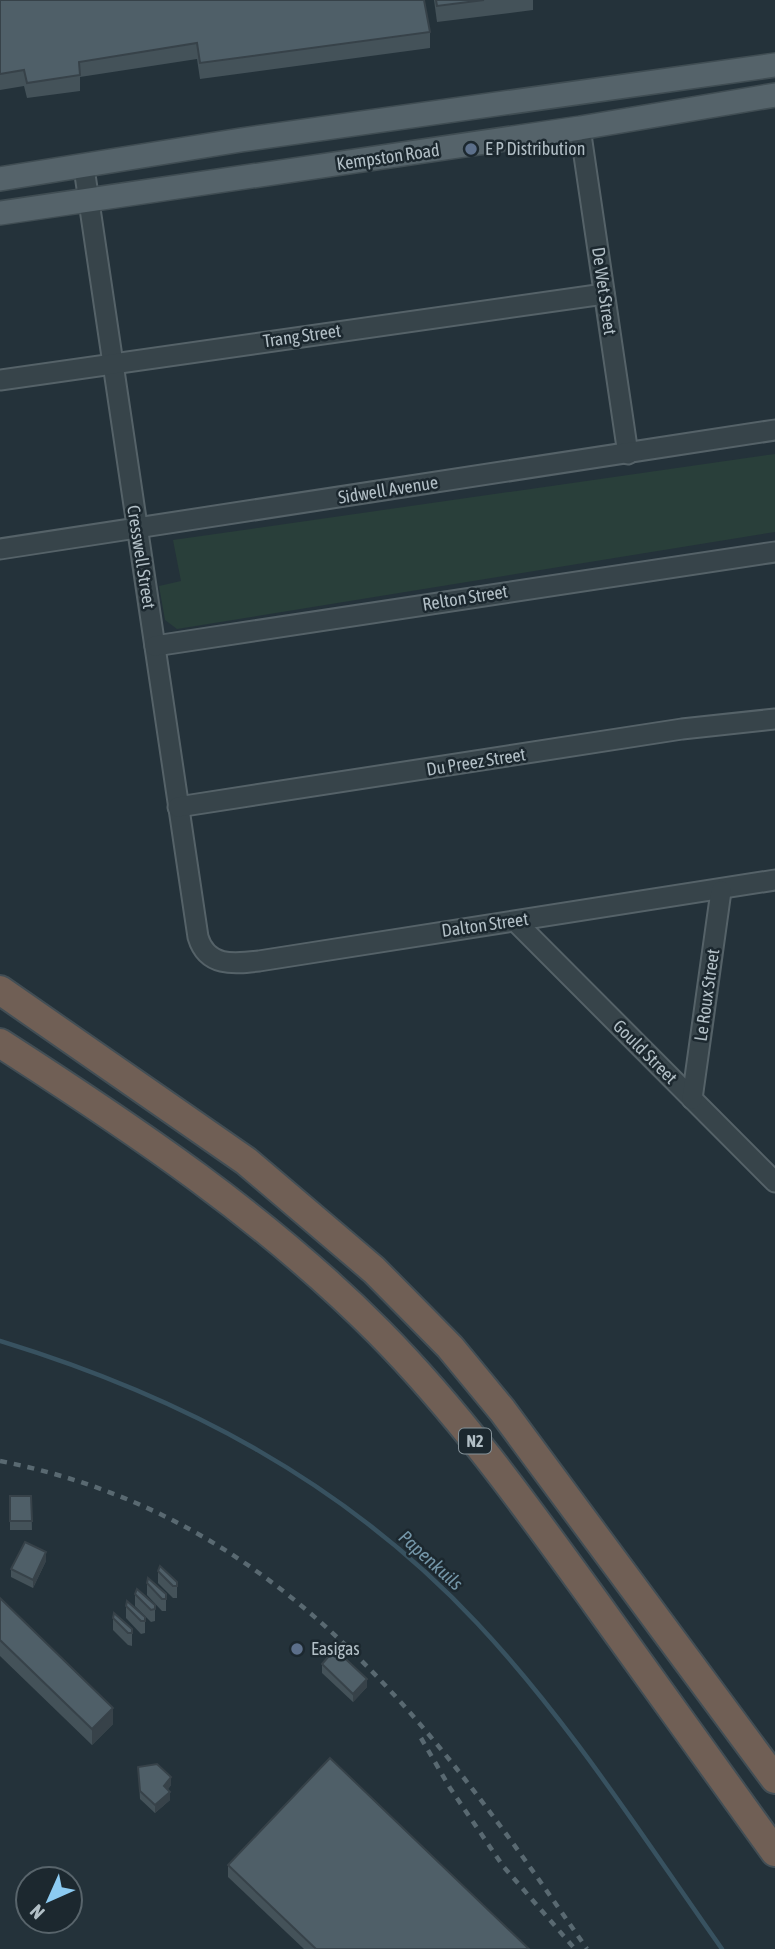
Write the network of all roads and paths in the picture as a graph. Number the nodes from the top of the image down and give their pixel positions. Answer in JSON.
{"nodes":[{"id":1,"x":775,"y":65,"type":"edge"},
{"id":2,"x":775,"y":95,"type":"edge"},
{"id":3,"x":580,"y":128,"type":"junction"},
{"id":4,"x":84,"y":168,"type":"junction"},
{"id":5,"x":0,"y":180,"type":"edge"},
{"id":6,"x":88,"y":199,"type":"junction"},
{"id":7,"x":0,"y":213,"type":"edge"},
{"id":8,"x":604,"y":294,"type":"junction"},
{"id":9,"x":112,"y":362,"type":"junction"},
{"id":10,"x":0,"y":380,"type":"edge"},
{"id":11,"x":775,"y":430,"type":"edge"},
{"id":12,"x":628,"y":454,"type":"junction"},
{"id":13,"x":136,"y":528,"type":"junction"},
{"id":14,"x":0,"y":549,"type":"edge"},
{"id":15,"x":775,"y":552,"type":"edge"},
{"id":16,"x":155,"y":646,"type":"junction"},
{"id":17,"x":775,"y":719,"type":"edge"},
{"id":18,"x":178,"y":807,"type":"junction"},
{"id":19,"x":775,"y":880,"type":"edge"},
{"id":20,"x":720,"y":891,"type":"junction"},
{"id":21,"x":516,"y":922,"type":"junction"},
{"id":22,"x":201,"y":945,"type":"joint"},
{"id":23,"x":0,"y":989,"type":"edge"},
{"id":24,"x":0,"y":1045,"type":"edge"},
{"id":25,"x":692,"y":1099,"type":"junction"},
{"id":26,"x":775,"y":1182,"type":"edge"},
{"id":27,"x":775,"y":1779,"type":"edge"},
{"id":28,"x":775,"y":1852,"type":"edge"}],
"edges":[{"from":1,"to":4,"type":"main road"},
{"from":2,"to":3,"type":"main road","name":"Kempston Road"},
{"from":3,"to":6,"type":"main road","name":"Kempston Road"},
{"from":3,"to":8,"type":"street","name":"De Wet Street"},
{"from":4,"to":5,"type":"main road"},
{"from":4,"to":6,"type":"street","name":"Cresswell Street"},
{"from":6,"to":7,"type":"main road","name":"Kempston Road"},
{"from":6,"to":9,"type":"street","name":"Cresswell Street"},
{"from":8,"to":9,"type":"street","name":"Trang Street"},
{"from":8,"to":12,"type":"street","name":"De Wet Street"},
{"from":9,"to":10,"type":"street","name":"Trang Street"},
{"from":9,"to":13,"type":"street","name":"Cresswell Street"},
{"from":11,"to":12,"type":"street","name":"Sidwell Avenue"},
{"from":12,"to":13,"type":"street","name":"Sidwell Avenue"},
{"from":13,"to":14,"type":"street","name":"Sidwell Avenue"},
{"from":13,"to":16,"type":"street","name":"Cresswell Street"},
{"from":15,"to":16,"type":"street","name":"Relton Street"},
{"from":16,"to":18,"type":"street","name":"Cresswell Street"},
{"from":17,"to":18,"type":"street","name":"Du Preez Street"},
{"from":18,"to":22,"type":"street","name":"Cresswell Street"},
{"from":19,"to":20,"type":"street","name":"Dalton Street"},
{"from":20,"to":21,"type":"street","name":"Dalton Street"},
{"from":20,"to":25,"type":"street","name":"Le Roux Street"},
{"from":21,"to":22,"type":"street","name":"Dalton Street"},
{"from":21,"to":25,"type":"street","name":"Gould Street"},
{"from":23,"to":27,"type":"highway","number":"N2"},
{"from":24,"to":28,"type":"highway","number":"N2"},
{"from":25,"to":26,"type":"street","name":"Gould Street"}]}
